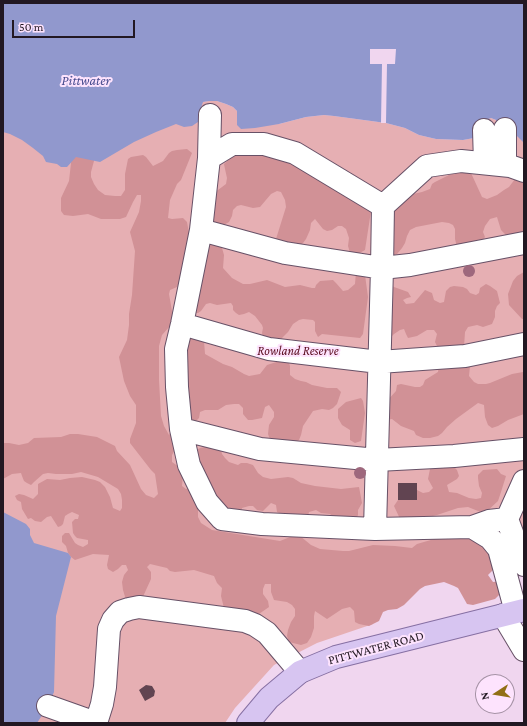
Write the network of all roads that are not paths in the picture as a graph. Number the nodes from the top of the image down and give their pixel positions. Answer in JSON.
{"nodes":[{"id":1,"x":210,"y":115,"type":"dead end"},
{"id":2,"x":495,"y":130,"type":"dead end"},
{"id":3,"x":209,"y":158,"type":"junction"},
{"id":4,"x":505,"y":167,"type":"edge"},
{"id":5,"x":383,"y":206,"type":"junction"},
{"id":6,"x":201,"y":230,"type":"junction"},
{"id":7,"x":524,"y":243,"type":"edge"},
{"id":8,"x":382,"y":268,"type":"junction"},
{"id":9,"x":182,"y":324,"type":"junction"},
{"id":10,"x":524,"y":344,"type":"edge"},
{"id":11,"x":379,"y":362,"type":"junction"},
{"id":12,"x":181,"y":429,"type":"junction"},
{"id":13,"x":524,"y":449,"type":"edge"},
{"id":14,"x":376,"y":460,"type":"junction"},
{"id":15,"x":524,"y":481,"type":"edge"},
{"id":16,"x":507,"y":519,"type":"junction"},
{"id":17,"x":472,"y":527,"type":"junction"},
{"id":18,"x":375,"y":529,"type":"junction"},
{"id":19,"x":524,"y":565,"type":"edge"},
{"id":20,"x":515,"y":612,"type":"edge"},
{"id":21,"x":524,"y":650,"type":"edge"},
{"id":22,"x":300,"y":672,"type":"junction"},
{"id":23,"x":48,"y":706,"type":"dead end"},
{"id":24,"x":96,"y":723,"type":"edge"},
{"id":25,"x":248,"y":723,"type":"edge"}],
"edges":[{"from":1,"to":3,"type":"street"},
{"from":2,"to":4,"type":"street"},
{"from":3,"to":5,"type":"street"},
{"from":3,"to":6,"type":"street"},
{"from":4,"to":5,"type":"street"},
{"from":5,"to":8,"type":"street"},
{"from":6,"to":8,"type":"street"},
{"from":6,"to":9,"type":"street"},
{"from":7,"to":8,"type":"street"},
{"from":8,"to":11,"type":"street"},
{"from":9,"to":11,"type":"street"},
{"from":9,"to":12,"type":"street"},
{"from":10,"to":11,"type":"street"},
{"from":11,"to":14,"type":"street"},
{"from":12,"to":14,"type":"street"},
{"from":12,"to":18,"type":"street"},
{"from":13,"to":14,"type":"street"},
{"from":14,"to":18,"type":"street"},
{"from":15,"to":16,"type":"street"},
{"from":16,"to":17,"type":"street"},
{"from":16,"to":19,"type":"street"},
{"from":17,"to":18,"type":"street"},
{"from":17,"to":20,"type":"street"},
{"from":20,"to":21,"type":"street"},
{"from":20,"to":22,"type":"main road","name":"PITTWATER ROAD"},
{"from":22,"to":24,"type":"street"},
{"from":22,"to":25,"type":"main road","name":"PITTWATER ROAD"},
{"from":23,"to":24,"type":"street"}]}
